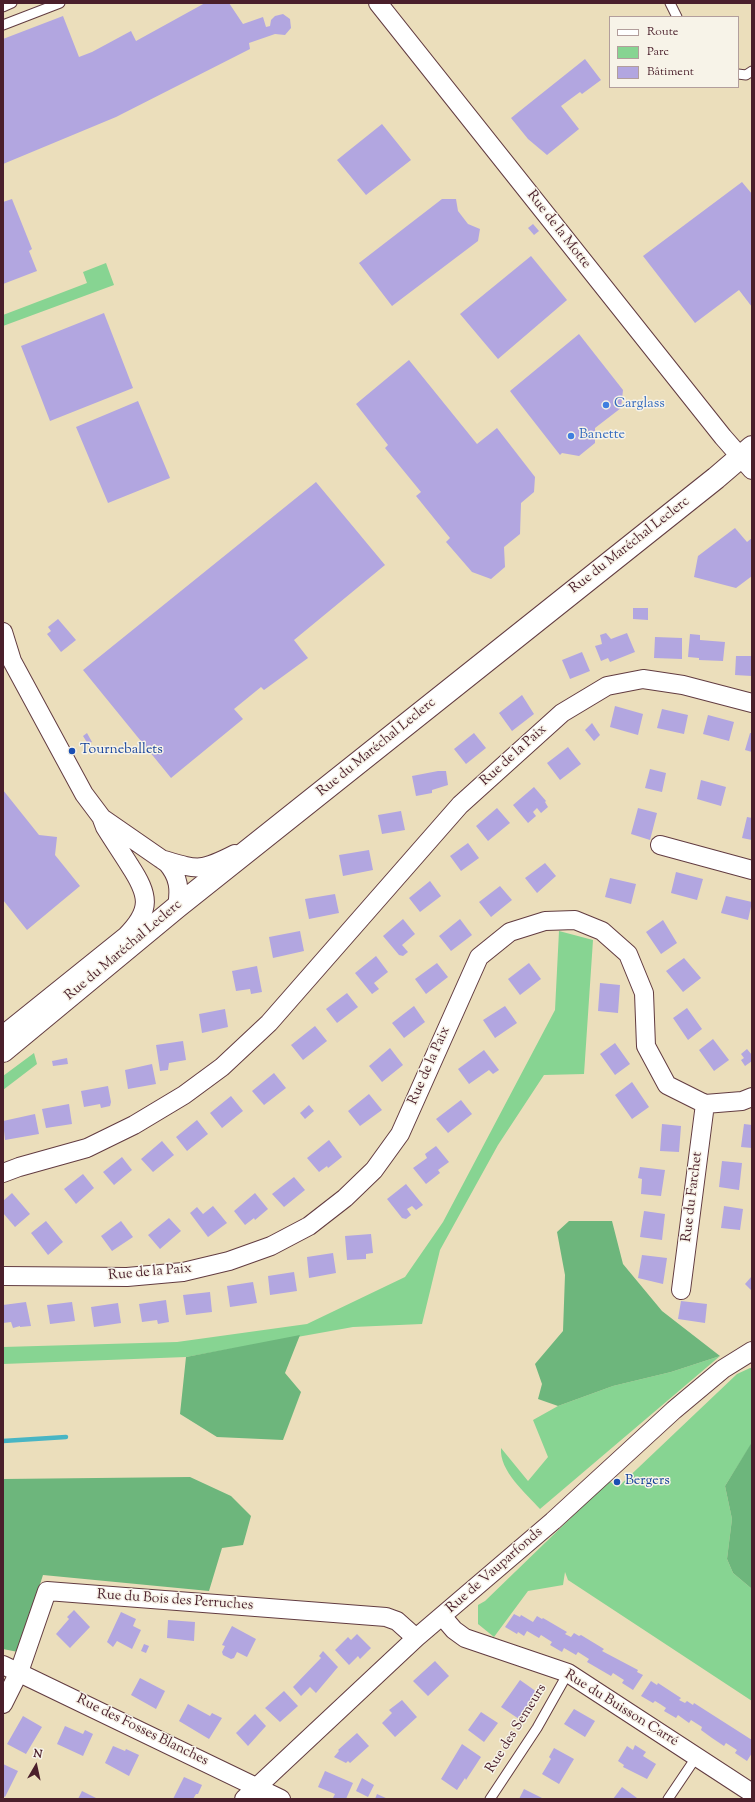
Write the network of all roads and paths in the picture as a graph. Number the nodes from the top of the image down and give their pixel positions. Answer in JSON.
{"nodes":[{"id":1,"x":12,"y":3,"type":"edge"},
{"id":2,"x":60,"y":3,"type":"edge"},
{"id":3,"x":378,"y":3,"type":"edge"},
{"id":4,"x":670,"y":3,"type":"edge"},
{"id":5,"x":3,"y":7,"type":"edge"},
{"id":6,"x":676,"y":16,"type":"edge"},
{"id":7,"x":3,"y":26,"type":"edge"},
{"id":8,"x":752,"y":71,"type":"edge"},
{"id":9,"x":739,"y":74,"type":"edge"},
{"id":10,"x":748,"y":458,"type":"edge"},
{"id":11,"x":3,"y":632,"type":"edge"},
{"id":12,"x":8,"y":664,"type":"edge"},
{"id":13,"x":752,"y":703,"type":"edge"},
{"id":14,"x":102,"y":818,"type":"junction"},
{"id":15,"x":660,"y":845,"type":"dead end"},
{"id":16,"x":254,"y":846,"type":"junction"},
{"id":17,"x":161,"y":859,"type":"junction"},
{"id":18,"x":752,"y":870,"type":"edge"},
{"id":19,"x":177,"y":907,"type":"junction"},
{"id":20,"x":3,"y":1035,"type":"edge"},
{"id":21,"x":3,"y":1051,"type":"edge"},
{"id":22,"x":752,"y":1097,"type":"edge"},
{"id":23,"x":705,"y":1104,"type":"junction"},
{"id":24,"x":3,"y":1173,"type":"edge"},
{"id":25,"x":3,"y":1276,"type":"edge"},
{"id":26,"x":681,"y":1290,"type":"dead end"},
{"id":27,"x":752,"y":1351,"type":"edge"},
{"id":28,"x":442,"y":1616,"type":"junction"},
{"id":29,"x":416,"y":1638,"type":"junction"},
{"id":30,"x":11,"y":1668,"type":"edge"},
{"id":31,"x":568,"y":1673,"type":"junction"},
{"id":32,"x":3,"y":1704,"type":"edge"},
{"id":33,"x":697,"y":1756,"type":"junction"},
{"id":34,"x":257,"y":1786,"type":"junction"},
{"id":35,"x":752,"y":1793,"type":"edge"},
{"id":36,"x":244,"y":1799,"type":"edge"},
{"id":37,"x":281,"y":1799,"type":"edge"},
{"id":38,"x":490,"y":1799,"type":"edge"},
{"id":39,"x":668,"y":1799,"type":"edge"}],
"edges":[{"from":1,"to":5,"type":"lane"},
{"from":2,"to":7,"type":"lane"},
{"from":3,"to":10,"type":"street","name":"Rue de la Motte"},
{"from":4,"to":6,"type":"lane"},
{"from":8,"to":9,"type":"lane"},
{"from":10,"to":16,"type":"main road","name":"Rue du Maréchal Leclerc"},
{"from":11,"to":12,"type":"street"},
{"from":12,"to":14,"type":"street"},
{"from":13,"to":24,"type":"street","name":"Rue de la Paix"},
{"from":14,"to":17,"type":"street"},
{"from":14,"to":20,"type":"street"},
{"from":15,"to":18,"type":"street"},
{"from":16,"to":17,"type":"street"},
{"from":16,"to":19,"type":"main road","name":"Rue du Maréchal Leclerc"},
{"from":17,"to":19,"type":"street"},
{"from":19,"to":21,"type":"main road","name":"Rue du Maréchal Leclerc"},
{"from":22,"to":23,"type":"street"},
{"from":23,"to":25,"type":"street","name":"Rue de la Paix"},
{"from":23,"to":26,"type":"street","name":"Rue du Farchet"},
{"from":27,"to":28,"type":"street","name":"Rue de Vauparfonds"},
{"from":28,"to":29,"type":"street","name":"Rue de Vauparfonds"},
{"from":28,"to":31,"type":"street","name":"Rue du Buisson Carré"},
{"from":29,"to":30,"type":"street","name":"Rue du Bois des Perruches"},
{"from":29,"to":34,"type":"street","name":"Rue de Vauparfonds"},
{"from":30,"to":32,"type":"street","name":"Rue du Bois des Perruches"},
{"from":30,"to":34,"type":"street","name":"Rue des Fosses Blanches"},
{"from":31,"to":33,"type":"street","name":"Rue du Buisson Carré"},
{"from":31,"to":38,"type":"lane","name":"Rue des Semeurs"},
{"from":33,"to":35,"type":"street","name":"Rue du Buisson Carré"},
{"from":33,"to":39,"type":"lane"},
{"from":34,"to":36,"type":"street","name":"Rue de Vauparfonds"},
{"from":34,"to":37,"type":"street","name":"Rue des Fosses Blanches"}]}
